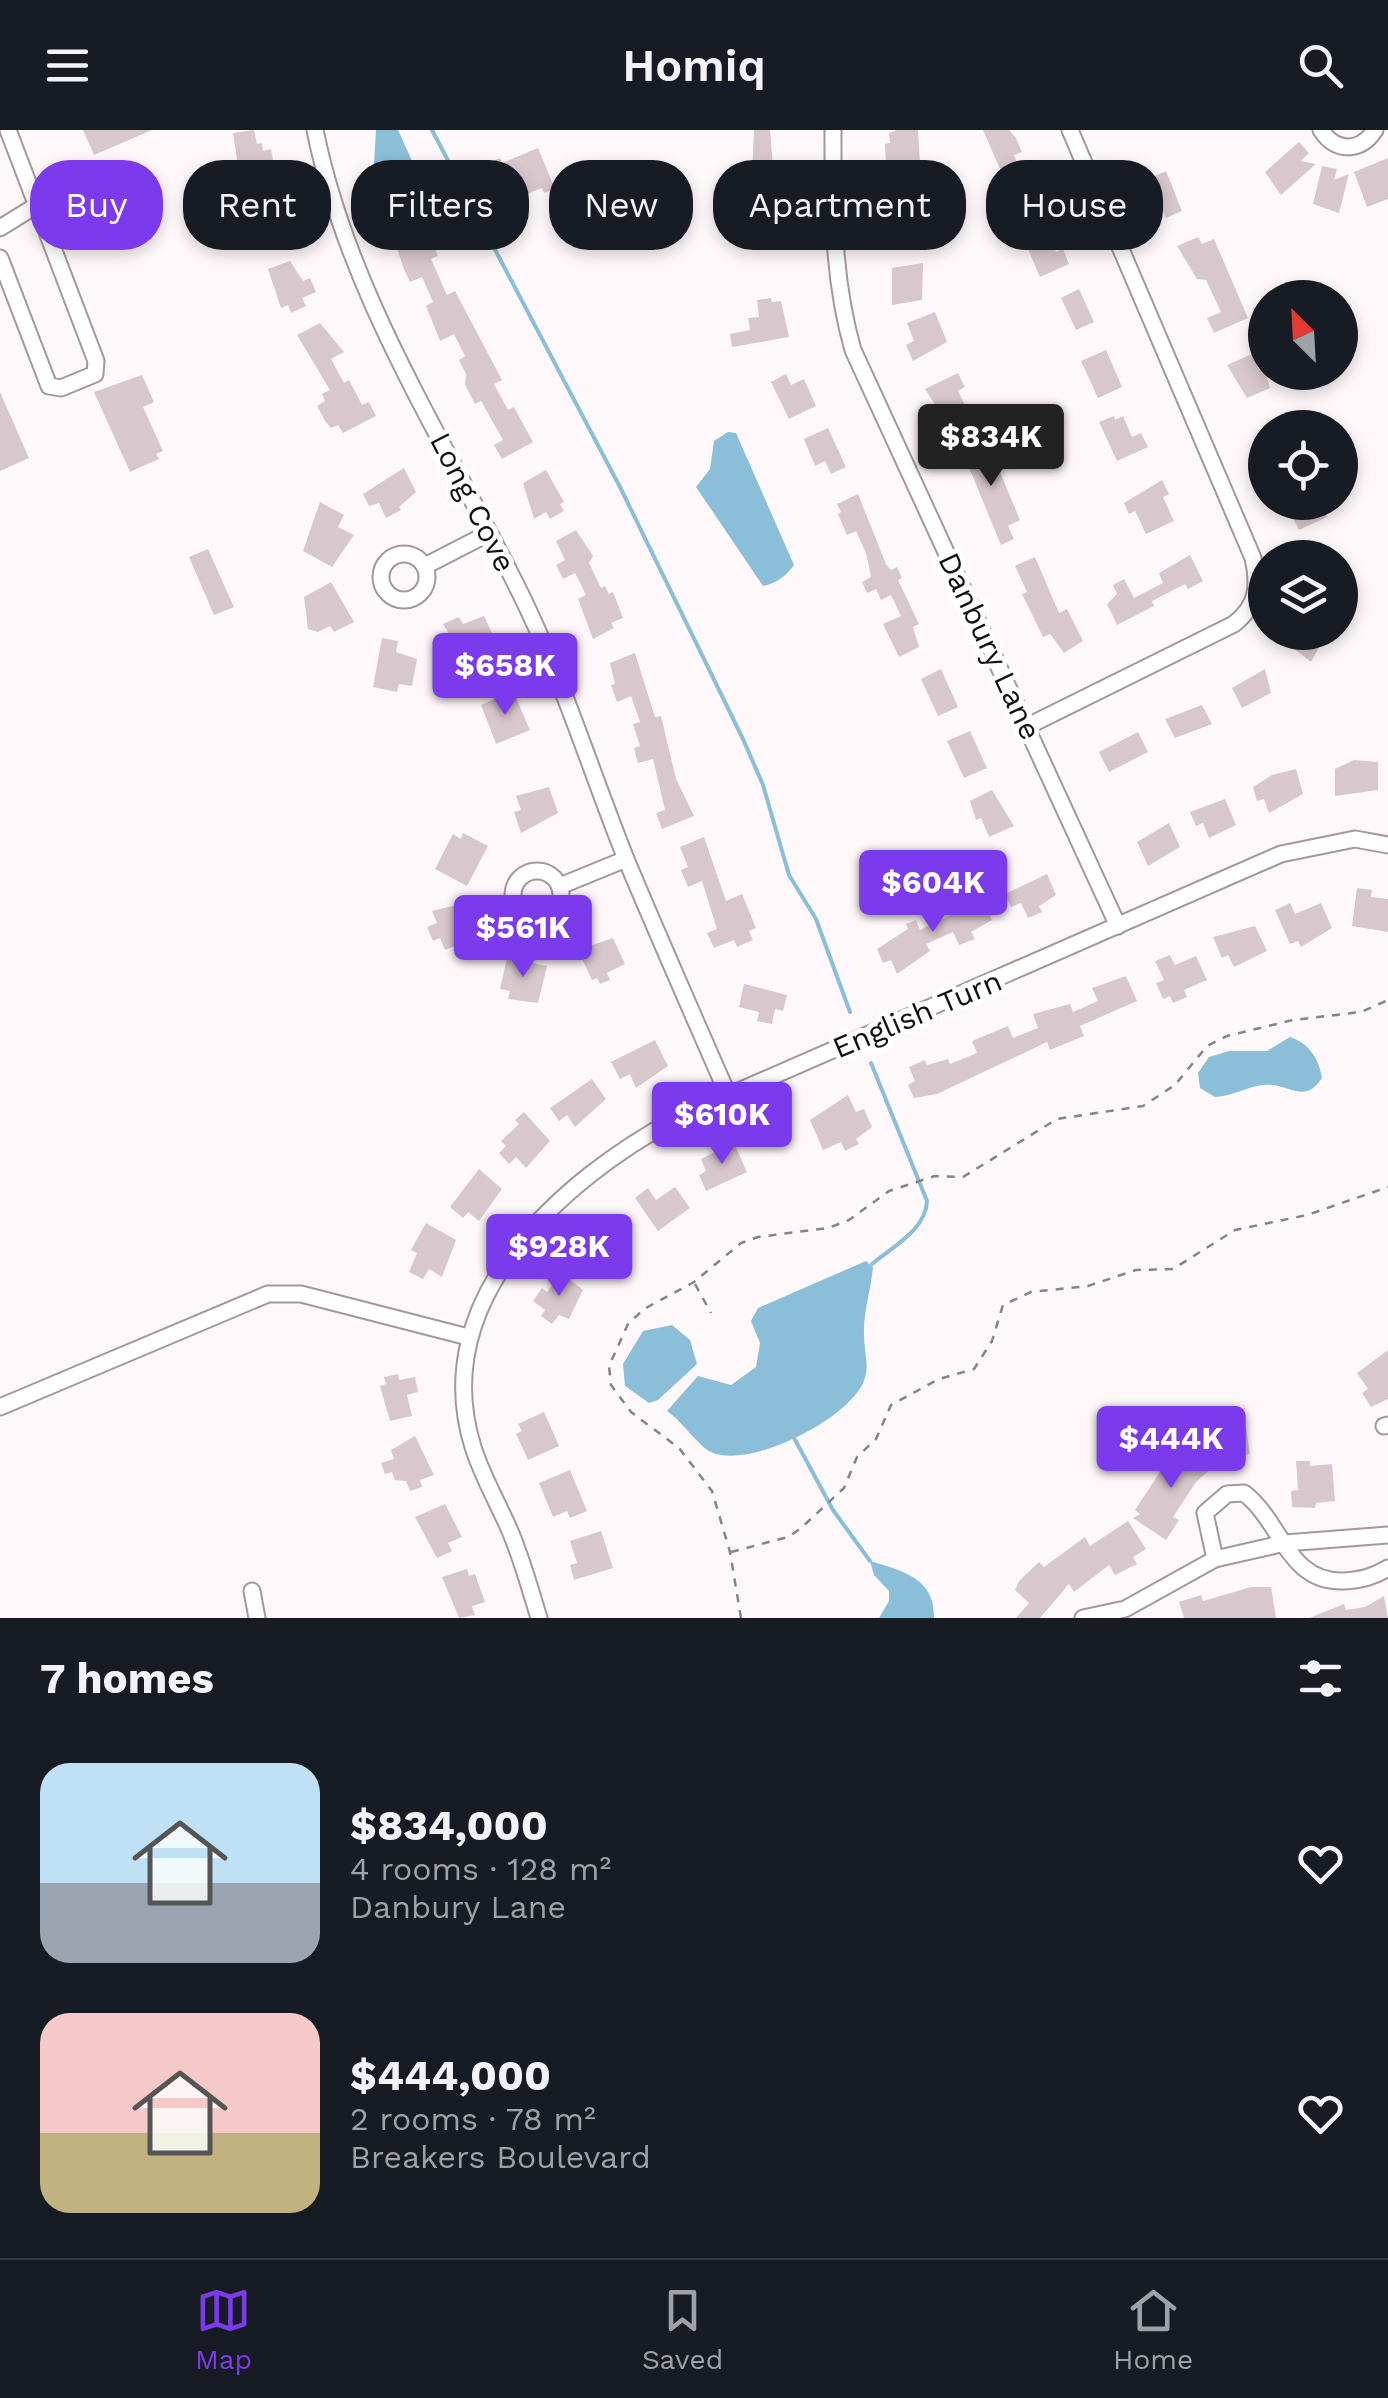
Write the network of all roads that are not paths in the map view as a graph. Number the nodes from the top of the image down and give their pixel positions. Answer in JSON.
{"nodes":[{"id":1,"x":8,"y":130,"type":"edge"},
{"id":2,"x":315,"y":130,"type":"edge"},
{"id":3,"x":833,"y":130,"type":"edge"},
{"id":4,"x":1070,"y":130,"type":"edge"},
{"id":5,"x":1321,"y":130,"type":"edge"},
{"id":6,"x":1375,"y":130,"type":"edge"},
{"id":7,"x":30,"y":187,"type":"edge"},
{"id":8,"x":30,"y":209,"type":"edge"},
{"id":9,"x":0,"y":228,"type":"edge"},
{"id":10,"x":54,"y":250,"type":"edge"},
{"id":11,"x":0,"y":258,"type":"edge"},
{"id":12,"x":489,"y":532,"type":"junction"},
{"id":13,"x":425,"y":566,"type":"dead end"},
{"id":14,"x":1028,"y":726,"type":"junction"},
{"id":15,"x":1388,"y":845,"type":"edge"},
{"id":16,"x":626,"y":858,"type":"junction"},
{"id":17,"x":560,"y":886,"type":"dead end"},
{"id":18,"x":1118,"y":926,"type":"junction"},
{"id":19,"x":728,"y":1095,"type":"junction"},
{"id":20,"x":468,"y":1337,"type":"junction"},
{"id":21,"x":0,"y":1407,"type":"edge"},
{"id":22,"x":1388,"y":1534,"type":"edge"},
{"id":23,"x":1284,"y":1543,"type":"junction"},
{"id":24,"x":1216,"y":1559,"type":"junction"},
{"id":25,"x":1388,"y":1568,"type":"edge"},
{"id":26,"x":252,"y":1591,"type":"dead end"},
{"id":27,"x":1124,"y":1614,"type":"edge"},
{"id":28,"x":257,"y":1618,"type":"edge"},
{"id":29,"x":539,"y":1618,"type":"edge"},
{"id":30,"x":1083,"y":1618,"type":"edge"}],
"edges":[{"from":1,"to":7,"type":"street"},
{"from":2,"to":12,"type":"street","name":"Long Cove"},
{"from":3,"to":14,"type":"street","name":"Danbury Lane"},
{"from":4,"to":14,"type":"street"},
{"from":5,"to":6,"type":"street"},
{"from":8,"to":9,"type":"street"},
{"from":10,"to":11,"type":"street"},
{"from":12,"to":13,"type":"street"},
{"from":12,"to":16,"type":"street","name":"Long Cove"},
{"from":14,"to":18,"type":"street","name":"Danbury Lane"},
{"from":15,"to":18,"type":"street","name":"English Turn"},
{"from":16,"to":17,"type":"street"},
{"from":16,"to":19,"type":"street","name":"Long Cove"},
{"from":18,"to":19,"type":"street","name":"English Turn"},
{"from":19,"to":20,"type":"street","name":"English Turn"},
{"from":20,"to":21,"type":"street"},
{"from":20,"to":29,"type":"street","name":"English Turn"},
{"from":22,"to":23,"type":"street"},
{"from":23,"to":24,"type":"street"},
{"from":23,"to":24,"type":"street"},
{"from":23,"to":25,"type":"street"},
{"from":24,"to":27,"type":"street"},
{"from":26,"to":28,"type":"street"},
{"from":27,"to":30,"type":"street"}]}
